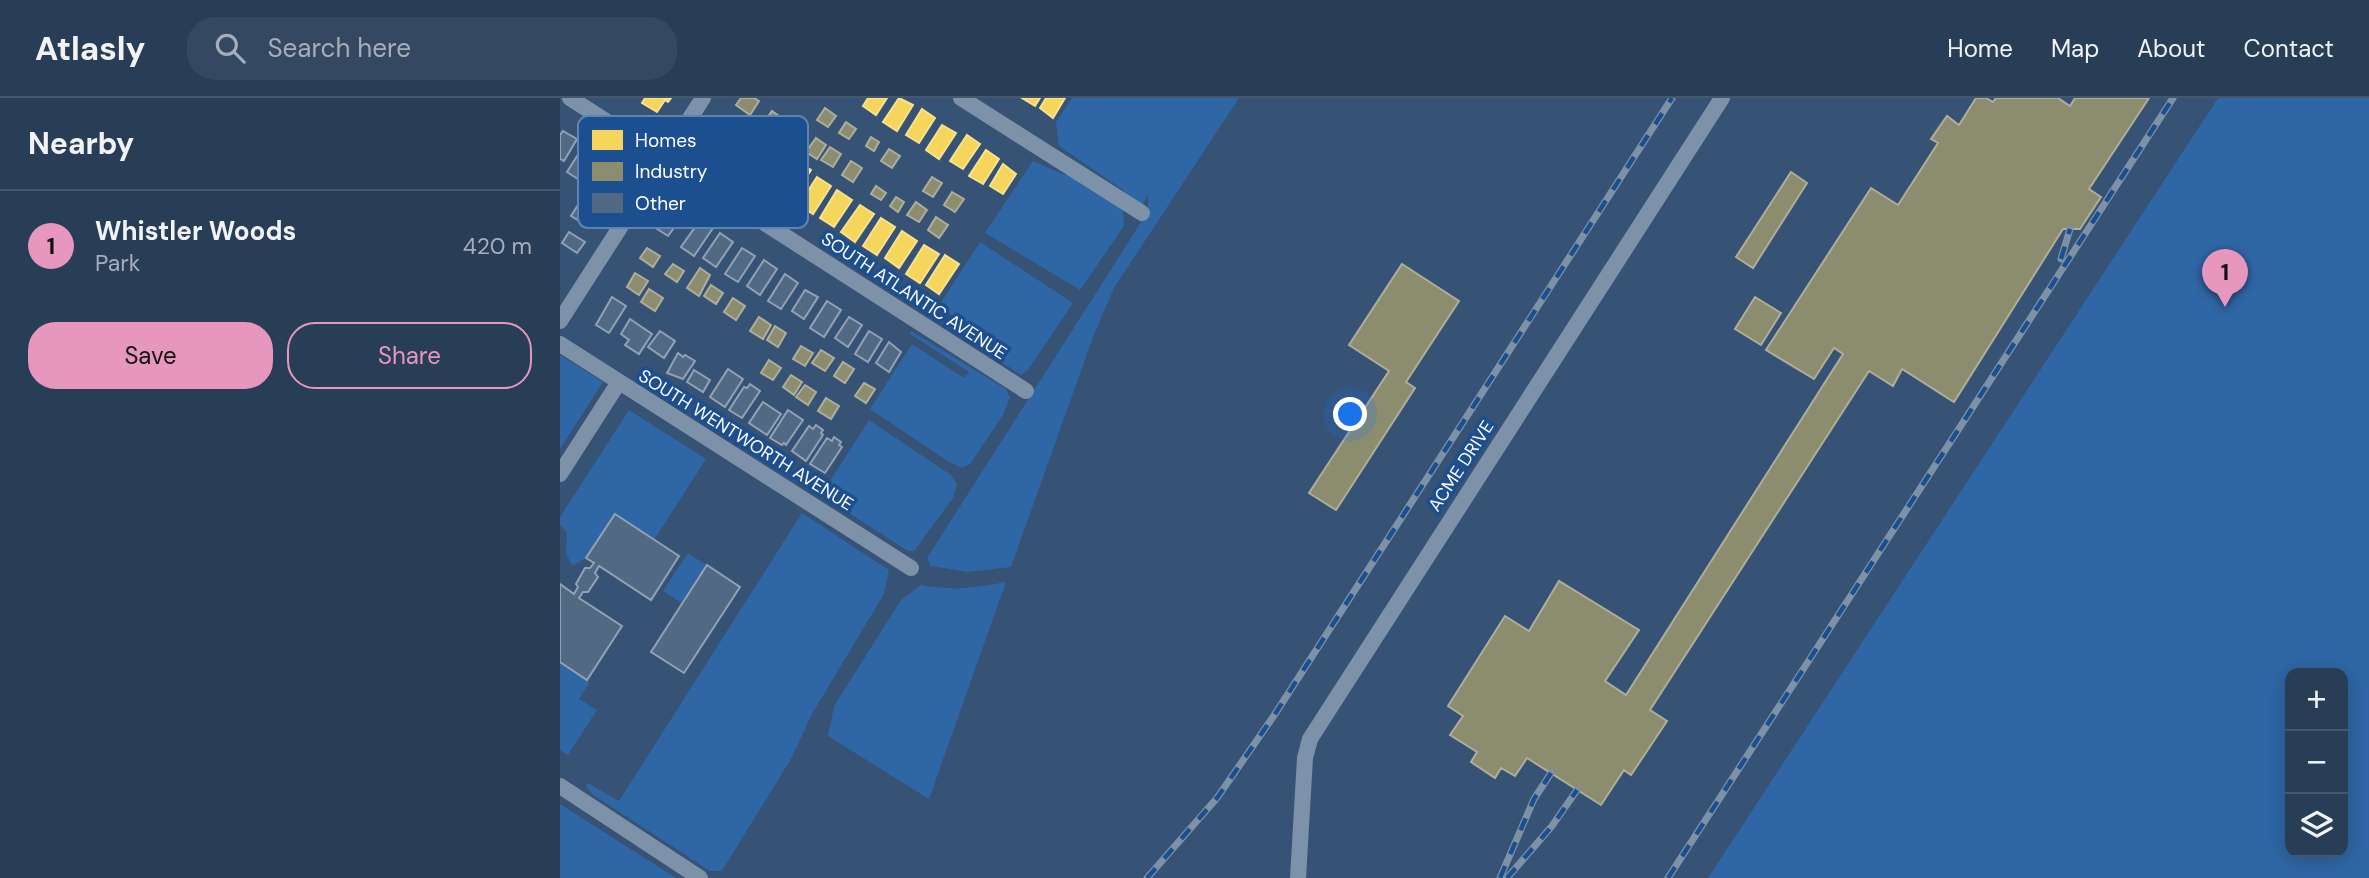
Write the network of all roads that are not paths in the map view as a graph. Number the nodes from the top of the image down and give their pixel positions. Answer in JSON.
{"nodes":[{"id":1,"x":570,"y":98,"type":"edge"},
{"id":2,"x":703,"y":98,"type":"edge"},
{"id":3,"x":961,"y":98,"type":"edge"},
{"id":4,"x":1722,"y":98,"type":"edge"},
{"id":5,"x":598,"y":116,"type":"edge"},
{"id":6,"x":691,"y":116,"type":"edge"},
{"id":7,"x":1142,"y":213,"type":"dead end"},
{"id":8,"x":620,"y":228,"type":"edge"},
{"id":9,"x":772,"y":228,"type":"edge"},
{"id":10,"x":560,"y":321,"type":"edge"},
{"id":11,"x":560,"y":344,"type":"edge"},
{"id":12,"x":619,"y":382,"type":"junction"},
{"id":13,"x":1026,"y":391,"type":"dead end"},
{"id":14,"x":560,"y":474,"type":"edge"},
{"id":15,"x":911,"y":568,"type":"dead end"},
{"id":16,"x":560,"y":786,"type":"edge"},
{"id":17,"x":700,"y":878,"type":"edge"},
{"id":18,"x":1298,"y":878,"type":"edge"}],
"edges":[{"from":1,"to":5,"type":"street","name":"SOUTH ATLANTIC AVENUE"},
{"from":2,"to":6,"type":"street"},
{"from":3,"to":7,"type":"street"},
{"from":4,"to":18,"type":"street","name":"ACME DRIVE"},
{"from":8,"to":10,"type":"street"},
{"from":9,"to":13,"type":"street","name":"SOUTH ATLANTIC AVENUE"},
{"from":11,"to":12,"type":"street","name":"SOUTH WENTWORTH AVENUE"},
{"from":12,"to":14,"type":"street"},
{"from":12,"to":15,"type":"street","name":"SOUTH WENTWORTH AVENUE"},
{"from":16,"to":17,"type":"street"}]}
